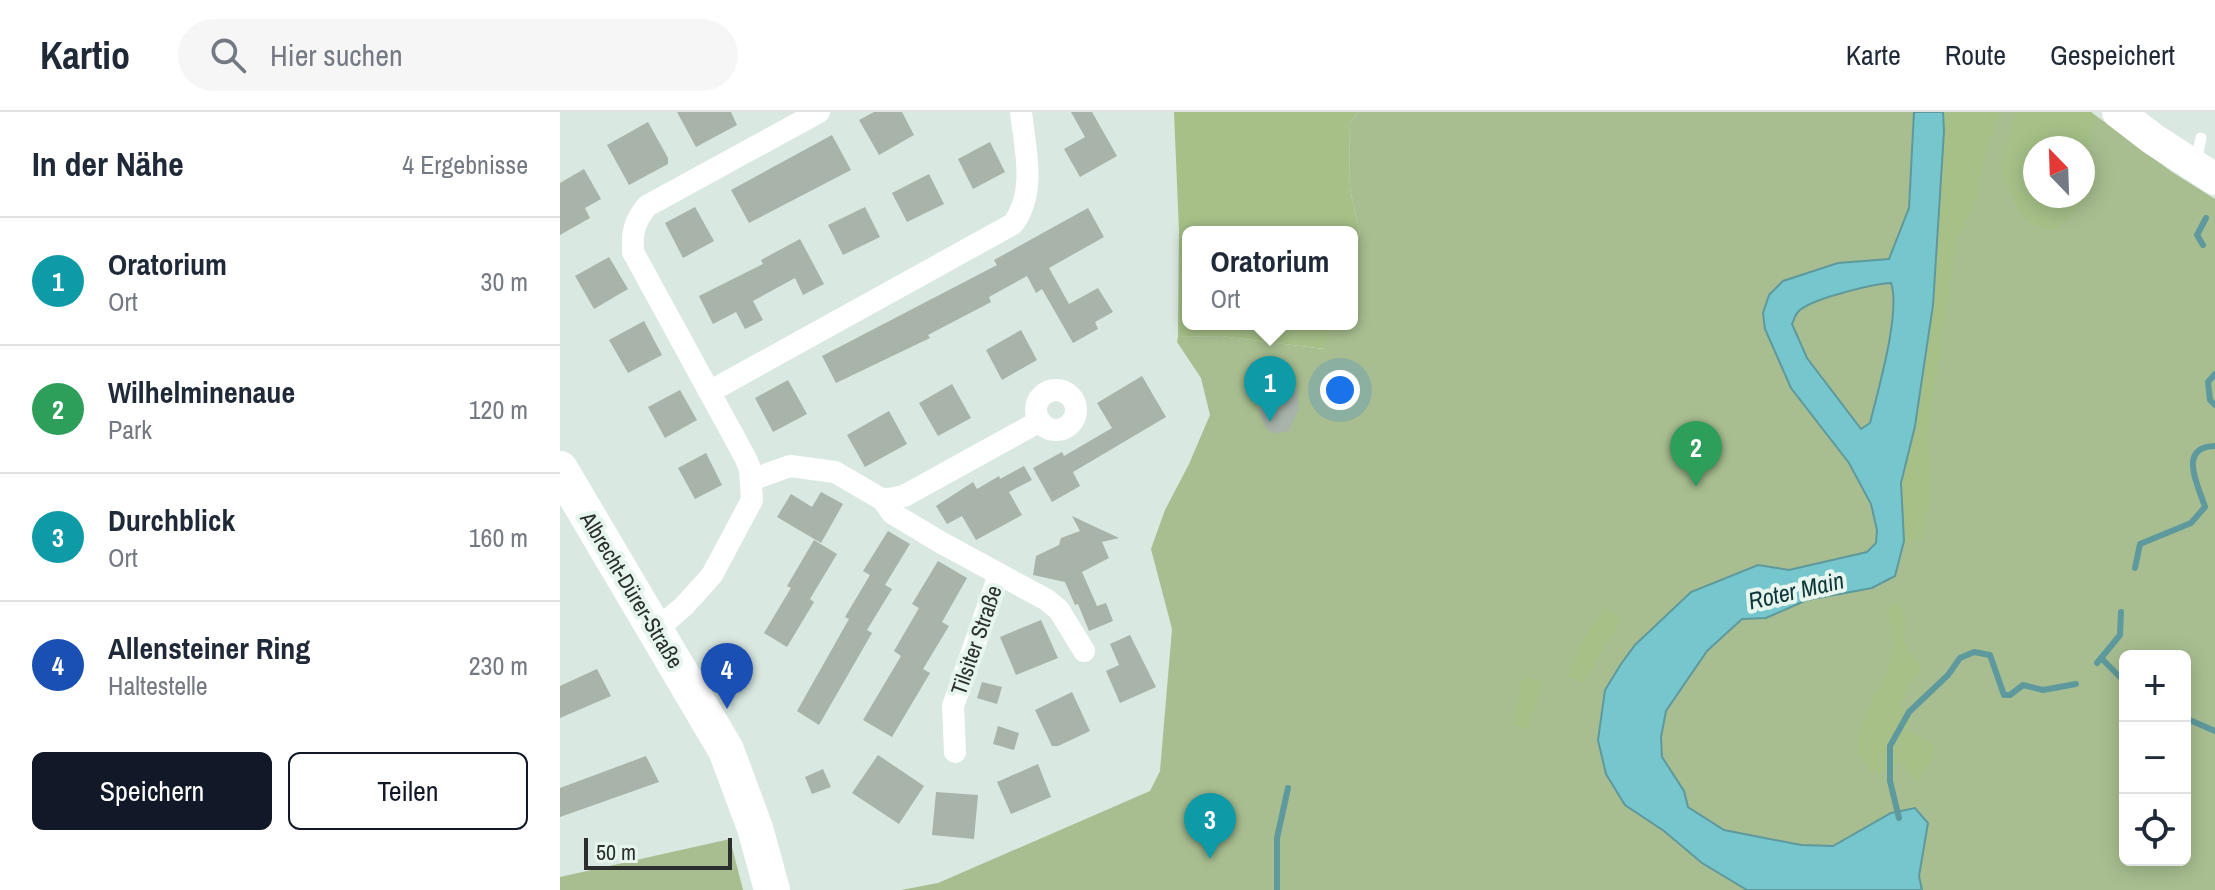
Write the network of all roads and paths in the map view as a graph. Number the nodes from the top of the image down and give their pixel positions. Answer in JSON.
{"nodes":[{"id":1,"x":819,"y":112,"type":"edge"},
{"id":2,"x":1021,"y":112,"type":"edge"},
{"id":3,"x":2118,"y":112,"type":"edge"},
{"id":4,"x":2206,"y":165,"type":"edge"},
{"id":5,"x":711,"y":391,"type":"junction"},
{"id":6,"x":1040,"y":421,"type":"dead end"},
{"id":7,"x":560,"y":469,"type":"edge"},
{"id":8,"x":751,"y":480,"type":"junction"},
{"id":9,"x":883,"y":500,"type":"junction"},
{"id":10,"x":999,"y":575,"type":"junction"},
{"id":11,"x":656,"y":630,"type":"junction"},
{"id":12,"x":1084,"y":651,"type":"dead end"},
{"id":13,"x":955,"y":752,"type":"dead end"},
{"id":14,"x":772,"y":890,"type":"edge"}],
"edges":[{"from":1,"to":5,"type":"street"},
{"from":2,"to":5,"type":"street"},
{"from":3,"to":4,"type":"street"},
{"from":5,"to":8,"type":"street"},
{"from":6,"to":9,"type":"street"},
{"from":7,"to":11,"type":"main road","name":"Albrecht-Dürer-Straße"},
{"from":8,"to":9,"type":"street","name":"Tilsiter Straße"},
{"from":8,"to":11,"type":"street"},
{"from":9,"to":10,"type":"street","name":"Tilsiter Straße"},
{"from":10,"to":12,"type":"street","name":"Tilsiter Straße"},
{"from":10,"to":13,"type":"street","name":"Tilsiter Straße"},
{"from":11,"to":14,"type":"main road","name":"Albrecht-Dürer-Straße"}]}
